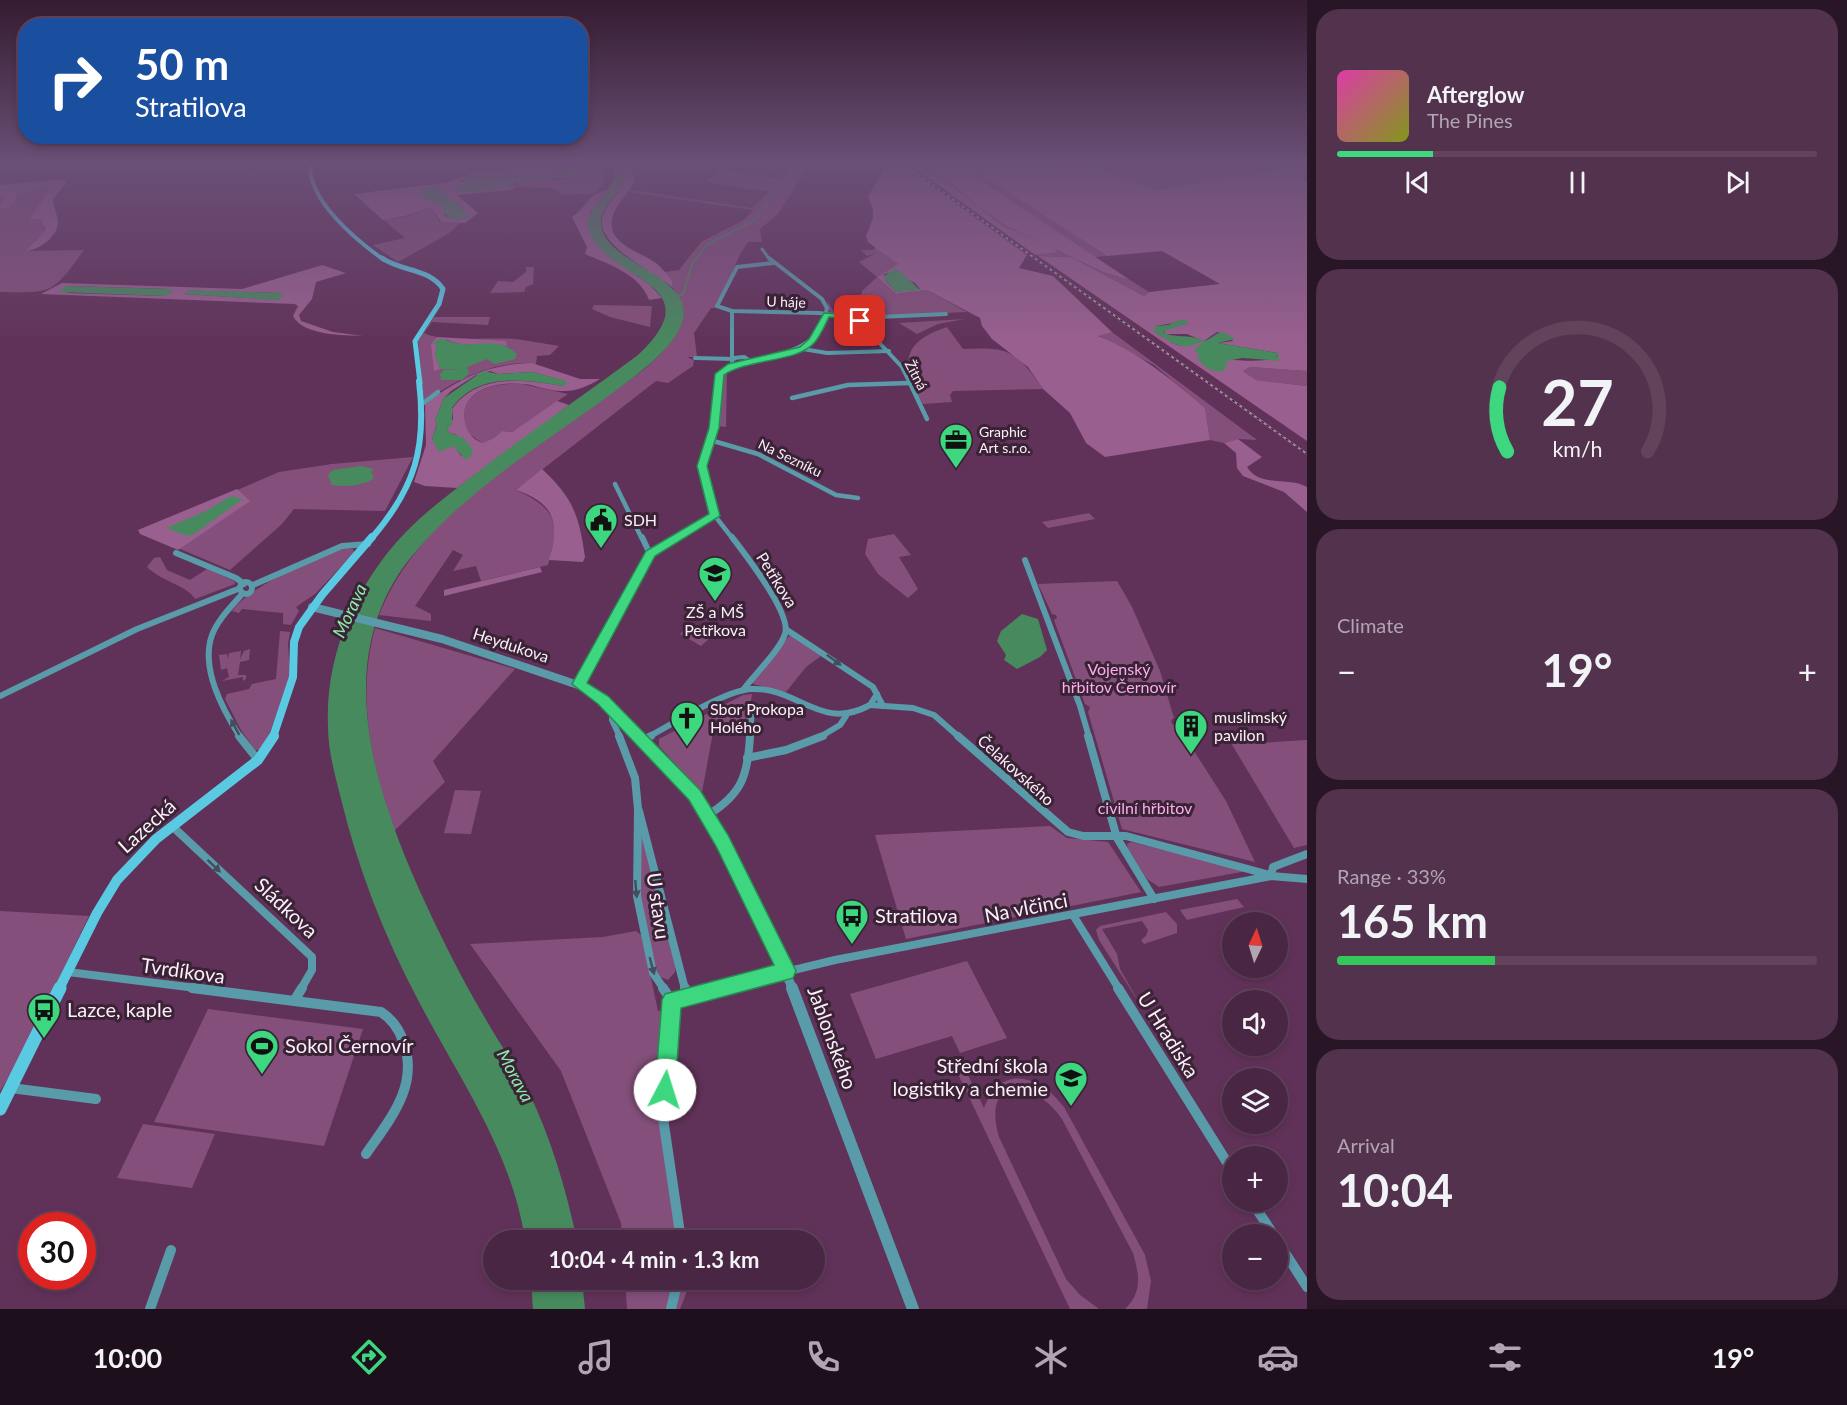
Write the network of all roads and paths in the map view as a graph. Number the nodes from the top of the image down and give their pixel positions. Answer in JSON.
{"nodes":[{"id":1,"x":345,"y":223,"type":"edge"},
{"id":2,"x":762,"y":249,"type":"dead end"},
{"id":3,"x":773,"y":263,"type":"junction"},
{"id":4,"x":732,"y":311,"type":"junction"},
{"id":5,"x":826,"y":314,"type":"junction"},
{"id":6,"x":946,"y":314,"type":"dead end"},
{"id":7,"x":856,"y":318,"type":"junction"},
{"id":8,"x":803,"y":349,"type":"junction"},
{"id":9,"x":889,"y":351,"type":"junction"},
{"id":10,"x":695,"y":357,"type":"dead end"},
{"id":11,"x":734,"y":358,"type":"junction"},
{"id":12,"x":752,"y":362,"type":"junction"},
{"id":13,"x":732,"y":366,"type":"junction"},
{"id":14,"x":909,"y":383,"type":"junction"},
{"id":15,"x":438,"y":392,"type":"dead end"},
{"id":16,"x":792,"y":398,"type":"dead end"},
{"id":17,"x":422,"y":404,"type":"junction"},
{"id":18,"x":927,"y":419,"type":"dead end"},
{"id":19,"x":710,"y":440,"type":"junction"},
{"id":20,"x":615,"y":484,"type":"dead end"},
{"id":21,"x":858,"y":498,"type":"dead end"},
{"id":22,"x":715,"y":516,"type":"junction"},
{"id":23,"x":368,"y":544,"type":"junction"},
{"id":24,"x":177,"y":553,"type":"dead end"},
{"id":25,"x":650,"y":554,"type":"junction"},
{"id":26,"x":1025,"y":560,"type":"dead end"},
{"id":27,"x":242,"y":589,"type":"junction"},
{"id":28,"x":312,"y":607,"type":"junction"},
{"id":29,"x":787,"y":630,"type":"junction"},
{"id":30,"x":579,"y":684,"type":"junction"},
{"id":31,"x":743,"y":690,"type":"junction"},
{"id":32,"x":877,"y":694,"type":"junction"},
{"id":33,"x":0,"y":696,"type":"edge"},
{"id":34,"x":870,"y":705,"type":"junction"},
{"id":35,"x":883,"y":706,"type":"junction"},
{"id":36,"x":612,"y":709,"type":"junction"},
{"id":37,"x":752,"y":710,"type":"dead end"},
{"id":38,"x":846,"y":716,"type":"junction"},
{"id":39,"x":643,"y":740,"type":"junction"},
{"id":40,"x":747,"y":758,"type":"junction"},
{"id":41,"x":258,"y":760,"type":"junction"},
{"id":42,"x":638,"y":809,"type":"junction"},
{"id":43,"x":708,"y":815,"type":"junction"},
{"id":44,"x":171,"y":826,"type":"junction"},
{"id":45,"x":1117,"y":838,"type":"junction"},
{"id":46,"x":1307,"y":854,"type":"edge"},
{"id":47,"x":1271,"y":876,"type":"junction"},
{"id":48,"x":1307,"y":879,"type":"edge"},
{"id":49,"x":1155,"y":899,"type":"junction"},
{"id":50,"x":1073,"y":915,"type":"junction"},
{"id":51,"x":786,"y":971,"type":"junction"},
{"id":52,"x":68,"y":972,"type":"junction"},
{"id":53,"x":687,"y":996,"type":"junction"},
{"id":54,"x":671,"y":1000,"type":"junction"},
{"id":55,"x":294,"y":1001,"type":"junction"},
{"id":56,"x":11,"y":1088,"type":"junction"},
{"id":57,"x":96,"y":1099,"type":"dead end"},
{"id":58,"x":0,"y":1109,"type":"edge"},
{"id":59,"x":366,"y":1154,"type":"dead end"},
{"id":60,"x":1222,"y":1154,"type":"edge"},
{"id":61,"x":679,"y":1230,"type":"edge"},
{"id":62,"x":171,"y":1250,"type":"dead end"},
{"id":63,"x":1288,"y":1258,"type":"edge"},
{"id":64,"x":1307,"y":1287,"type":"edge"},
{"id":65,"x":676,"y":1290,"type":"edge"},
{"id":66,"x":150,"y":1309,"type":"edge"},
{"id":67,"x":671,"y":1309,"type":"edge"},
{"id":68,"x":913,"y":1309,"type":"edge"}],
"edges":[{"from":1,"to":17,"type":"main road","name":"Lazecká"},
{"from":2,"to":3,"type":"street"},
{"from":3,"to":4,"type":"street"},
{"from":3,"to":5,"type":"street"},
{"from":4,"to":5,"type":"street","name":"U háje"},
{"from":4,"to":11,"type":"street"},
{"from":5,"to":7,"type":"street","name":"U háje"},
{"from":5,"to":8,"type":"street"},
{"from":6,"to":7,"type":"street","name":"U háje"},
{"from":7,"to":9,"type":"street","name":"Žitná"},
{"from":8,"to":9,"type":"street"},
{"from":8,"to":12,"type":"street"},
{"from":9,"to":14,"type":"street","name":"Žitná"},
{"from":10,"to":11,"type":"street"},
{"from":11,"to":12,"type":"street"},
{"from":11,"to":13,"type":"street"},
{"from":12,"to":13,"type":"street"},
{"from":13,"to":19,"type":"street"},
{"from":14,"to":16,"type":"street"},
{"from":14,"to":18,"type":"street","name":"Žitná"},
{"from":15,"to":17,"type":"street"},
{"from":17,"to":23,"type":"main road","name":"Lazecká"},
{"from":19,"to":21,"type":"street","name":"Na Sezníku"},
{"from":19,"to":22,"type":"street"},
{"from":20,"to":25,"type":"street"},
{"from":22,"to":25,"type":"street"},
{"from":22,"to":29,"type":"street","name":"Petřkova"},
{"from":23,"to":27,"type":"street"},
{"from":23,"to":28,"type":"main road","name":"Lazecká"},
{"from":24,"to":27,"type":"street"},
{"from":25,"to":30,"type":"street"},
{"from":26,"to":45,"type":"street"},
{"from":27,"to":33,"type":"street"},
{"from":41,"to":27,"type":"street","one_way":true},
{"from":28,"to":30,"type":"street","name":"Heydukova"},
{"from":28,"to":41,"type":"main road","name":"Lazecká"},
{"from":29,"to":31,"type":"street","name":"Petřkova"},
{"from":29,"to":32,"type":"street","one_way":true},
{"from":30,"to":36,"type":"street","name":"Heydukova"},
{"from":31,"to":38,"type":"street"},
{"from":31,"to":39,"type":"street"},
{"from":32,"to":34,"type":"street"},
{"from":32,"to":35,"type":"street"},
{"from":34,"to":35,"type":"street","name":"Čelakovského"},
{"from":34,"to":38,"type":"street"},
{"from":35,"to":45,"type":"street","name":"Čelakovského"},
{"from":36,"to":39,"type":"street","name":"Heydukova"},
{"from":36,"to":42,"type":"street","name":"U stavu"},
{"from":37,"to":40,"type":"street"},
{"from":38,"to":40,"type":"street"},
{"from":39,"to":43,"type":"street","name":"Jablonského"},
{"from":40,"to":43,"type":"street"},
{"from":41,"to":44,"type":"main road","name":"Lazecká"},
{"from":42,"to":53,"type":"street","name":"U stavu"},
{"from":42,"to":54,"type":"street","name":"U stavu","one_way":true},
{"from":43,"to":51,"type":"street","name":"Jablonského"},
{"from":44,"to":52,"type":"main road","name":"Lazecká"},
{"from":44,"to":55,"type":"street","name":"Sládkova","one_way":true},
{"from":45,"to":47,"type":"street","name":"Čelakovského"},
{"from":45,"to":49,"type":"street"},
{"from":46,"to":47,"type":"street","name":"Na vlčinci"},
{"from":47,"to":48,"type":"street","name":"Na vlčinci"},
{"from":47,"to":49,"type":"street","name":"Na vlčinci"},
{"from":49,"to":50,"type":"street","name":"Na vlčinci"},
{"from":50,"to":51,"type":"street","name":"Na vlčinci"},
{"from":50,"to":60,"type":"street","name":"U Hradiska"},
{"from":51,"to":53,"type":"street"},
{"from":51,"to":68,"type":"street","name":"Jablonského"},
{"from":52,"to":55,"type":"street","name":"Tvrdíkova"},
{"from":52,"to":56,"type":"main road","name":"Lazecká"},
{"from":53,"to":54,"type":"street"},
{"from":54,"to":61,"type":"street"},
{"from":55,"to":59,"type":"street"},
{"from":56,"to":57,"type":"street"},
{"from":56,"to":58,"type":"main road","name":"Lazecká"},
{"from":62,"to":66,"type":"street"},
{"from":63,"to":64,"type":"street"},
{"from":65,"to":67,"type":"street"}]}
